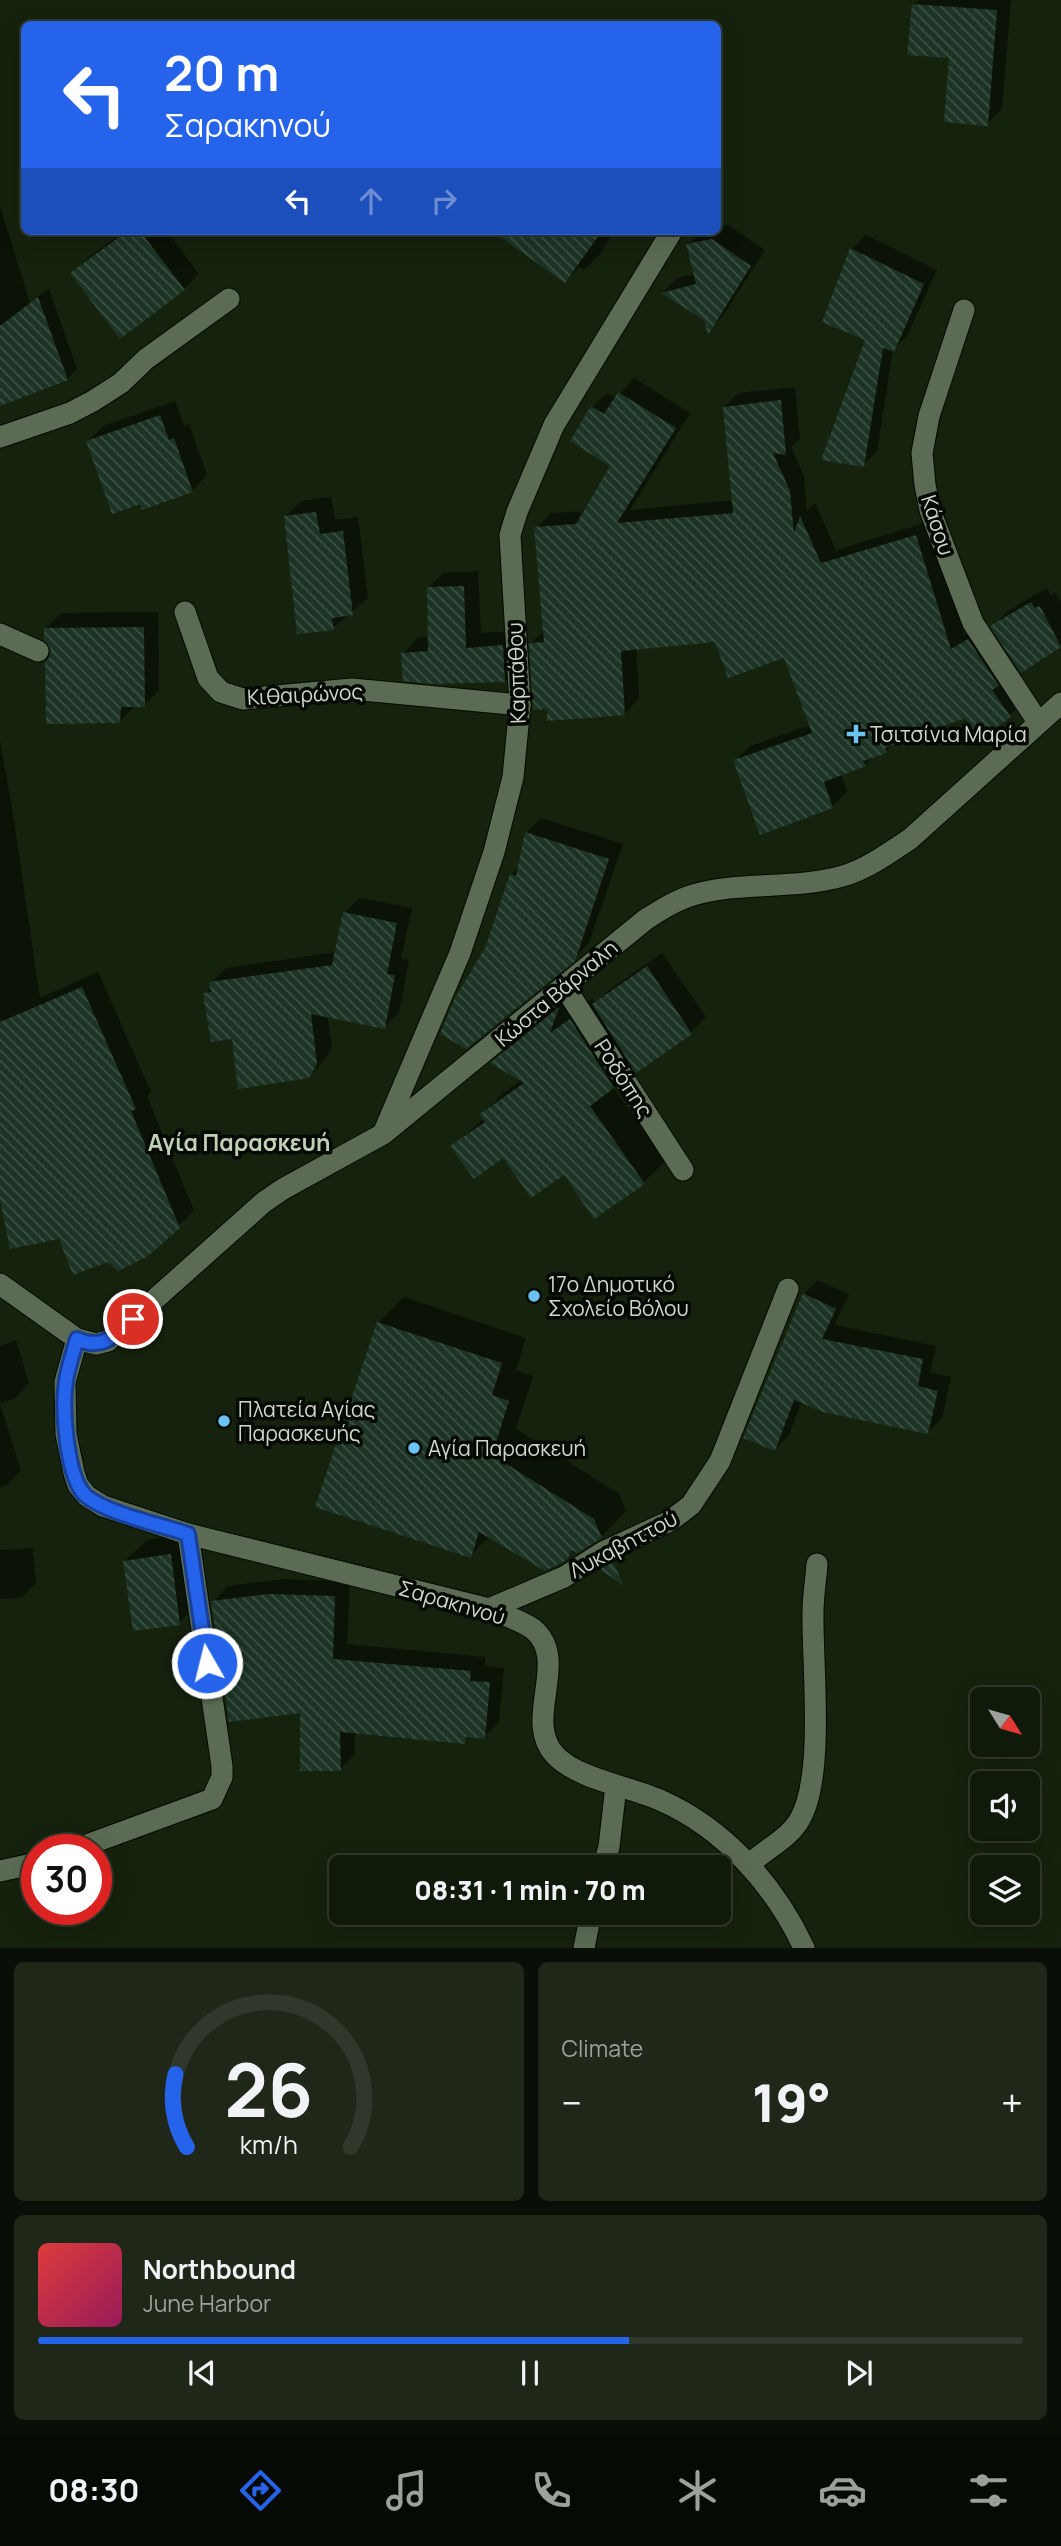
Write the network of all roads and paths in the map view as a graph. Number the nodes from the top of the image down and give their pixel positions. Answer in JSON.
{"nodes":[{"id":1,"x":670,"y":235,"type":"edge"},
{"id":2,"x":229,"y":299,"type":"dead end"},
{"id":3,"x":964,"y":310,"type":"dead end"},
{"id":4,"x":0,"y":437,"type":"edge"},
{"id":5,"x":185,"y":612,"type":"dead end"},
{"id":6,"x":0,"y":634,"type":"edge"},
{"id":7,"x":38,"y":651,"type":"dead end"},
{"id":8,"x":1061,"y":703,"type":"edge"},
{"id":9,"x":520,"y":705,"type":"junction"},
{"id":10,"x":1038,"y":722,"type":"junction"},
{"id":11,"x":564,"y":986,"type":"junction"},
{"id":12,"x":383,"y":1134,"type":"junction"},
{"id":13,"x":684,"y":1170,"type":"dead end"},
{"id":14,"x":0,"y":1284,"type":"edge"},
{"id":15,"x":788,"y":1289,"type":"dead end"},
{"id":16,"x":77,"y":1339,"type":"junction"},
{"id":17,"x":188,"y":1534,"type":"junction"},
{"id":18,"x":817,"y":1564,"type":"dead end"},
{"id":19,"x":489,"y":1609,"type":"junction"},
{"id":20,"x":616,"y":1786,"type":"junction"},
{"id":21,"x":112,"y":1836,"type":"edge"},
{"id":22,"x":607,"y":1855,"type":"edge"},
{"id":23,"x":749,"y":1865,"type":"junction"},
{"id":24,"x":21,"y":1866,"type":"edge"},
{"id":25,"x":0,"y":1871,"type":"edge"},
{"id":26,"x":589,"y":1925,"type":"edge"},
{"id":27,"x":584,"y":1948,"type":"edge"},
{"id":28,"x":804,"y":1948,"type":"edge"}],
"edges":[{"from":1,"to":9,"type":"street","name":"Καρπάθου"},
{"from":2,"to":4,"type":"street"},
{"from":3,"to":10,"type":"street","name":"Κάσου"},
{"from":5,"to":9,"type":"street","name":"Κιθαιρώνος"},
{"from":6,"to":7,"type":"street"},
{"from":8,"to":10,"type":"street","name":"Κώστα Βάρναλη"},
{"from":9,"to":12,"type":"street","name":"Καρπάθου"},
{"from":10,"to":11,"type":"street","name":"Κώστα Βάρναλη"},
{"from":11,"to":12,"type":"street","name":"Κώστα Βάρναλη"},
{"from":11,"to":13,"type":"street","name":"Ροδόπης"},
{"from":12,"to":16,"type":"street","name":"Κώστα Βάρναλη"},
{"from":14,"to":16,"type":"street"},
{"from":15,"to":19,"type":"street","name":"Λυκαβηττού"},
{"from":16,"to":17,"type":"street","name":"Σαρακηνού"},
{"from":17,"to":19,"type":"street","name":"Σαρακηνού"},
{"from":17,"to":21,"type":"street"},
{"from":18,"to":23,"type":"street"},
{"from":19,"to":20,"type":"street","name":"Σαρακηνού"},
{"from":20,"to":22,"type":"street"},
{"from":20,"to":23,"type":"street","name":"Σαρακηνού"},
{"from":23,"to":28,"type":"street","name":"Σαρακηνού"},
{"from":24,"to":25,"type":"street"},
{"from":26,"to":27,"type":"street"}]}
